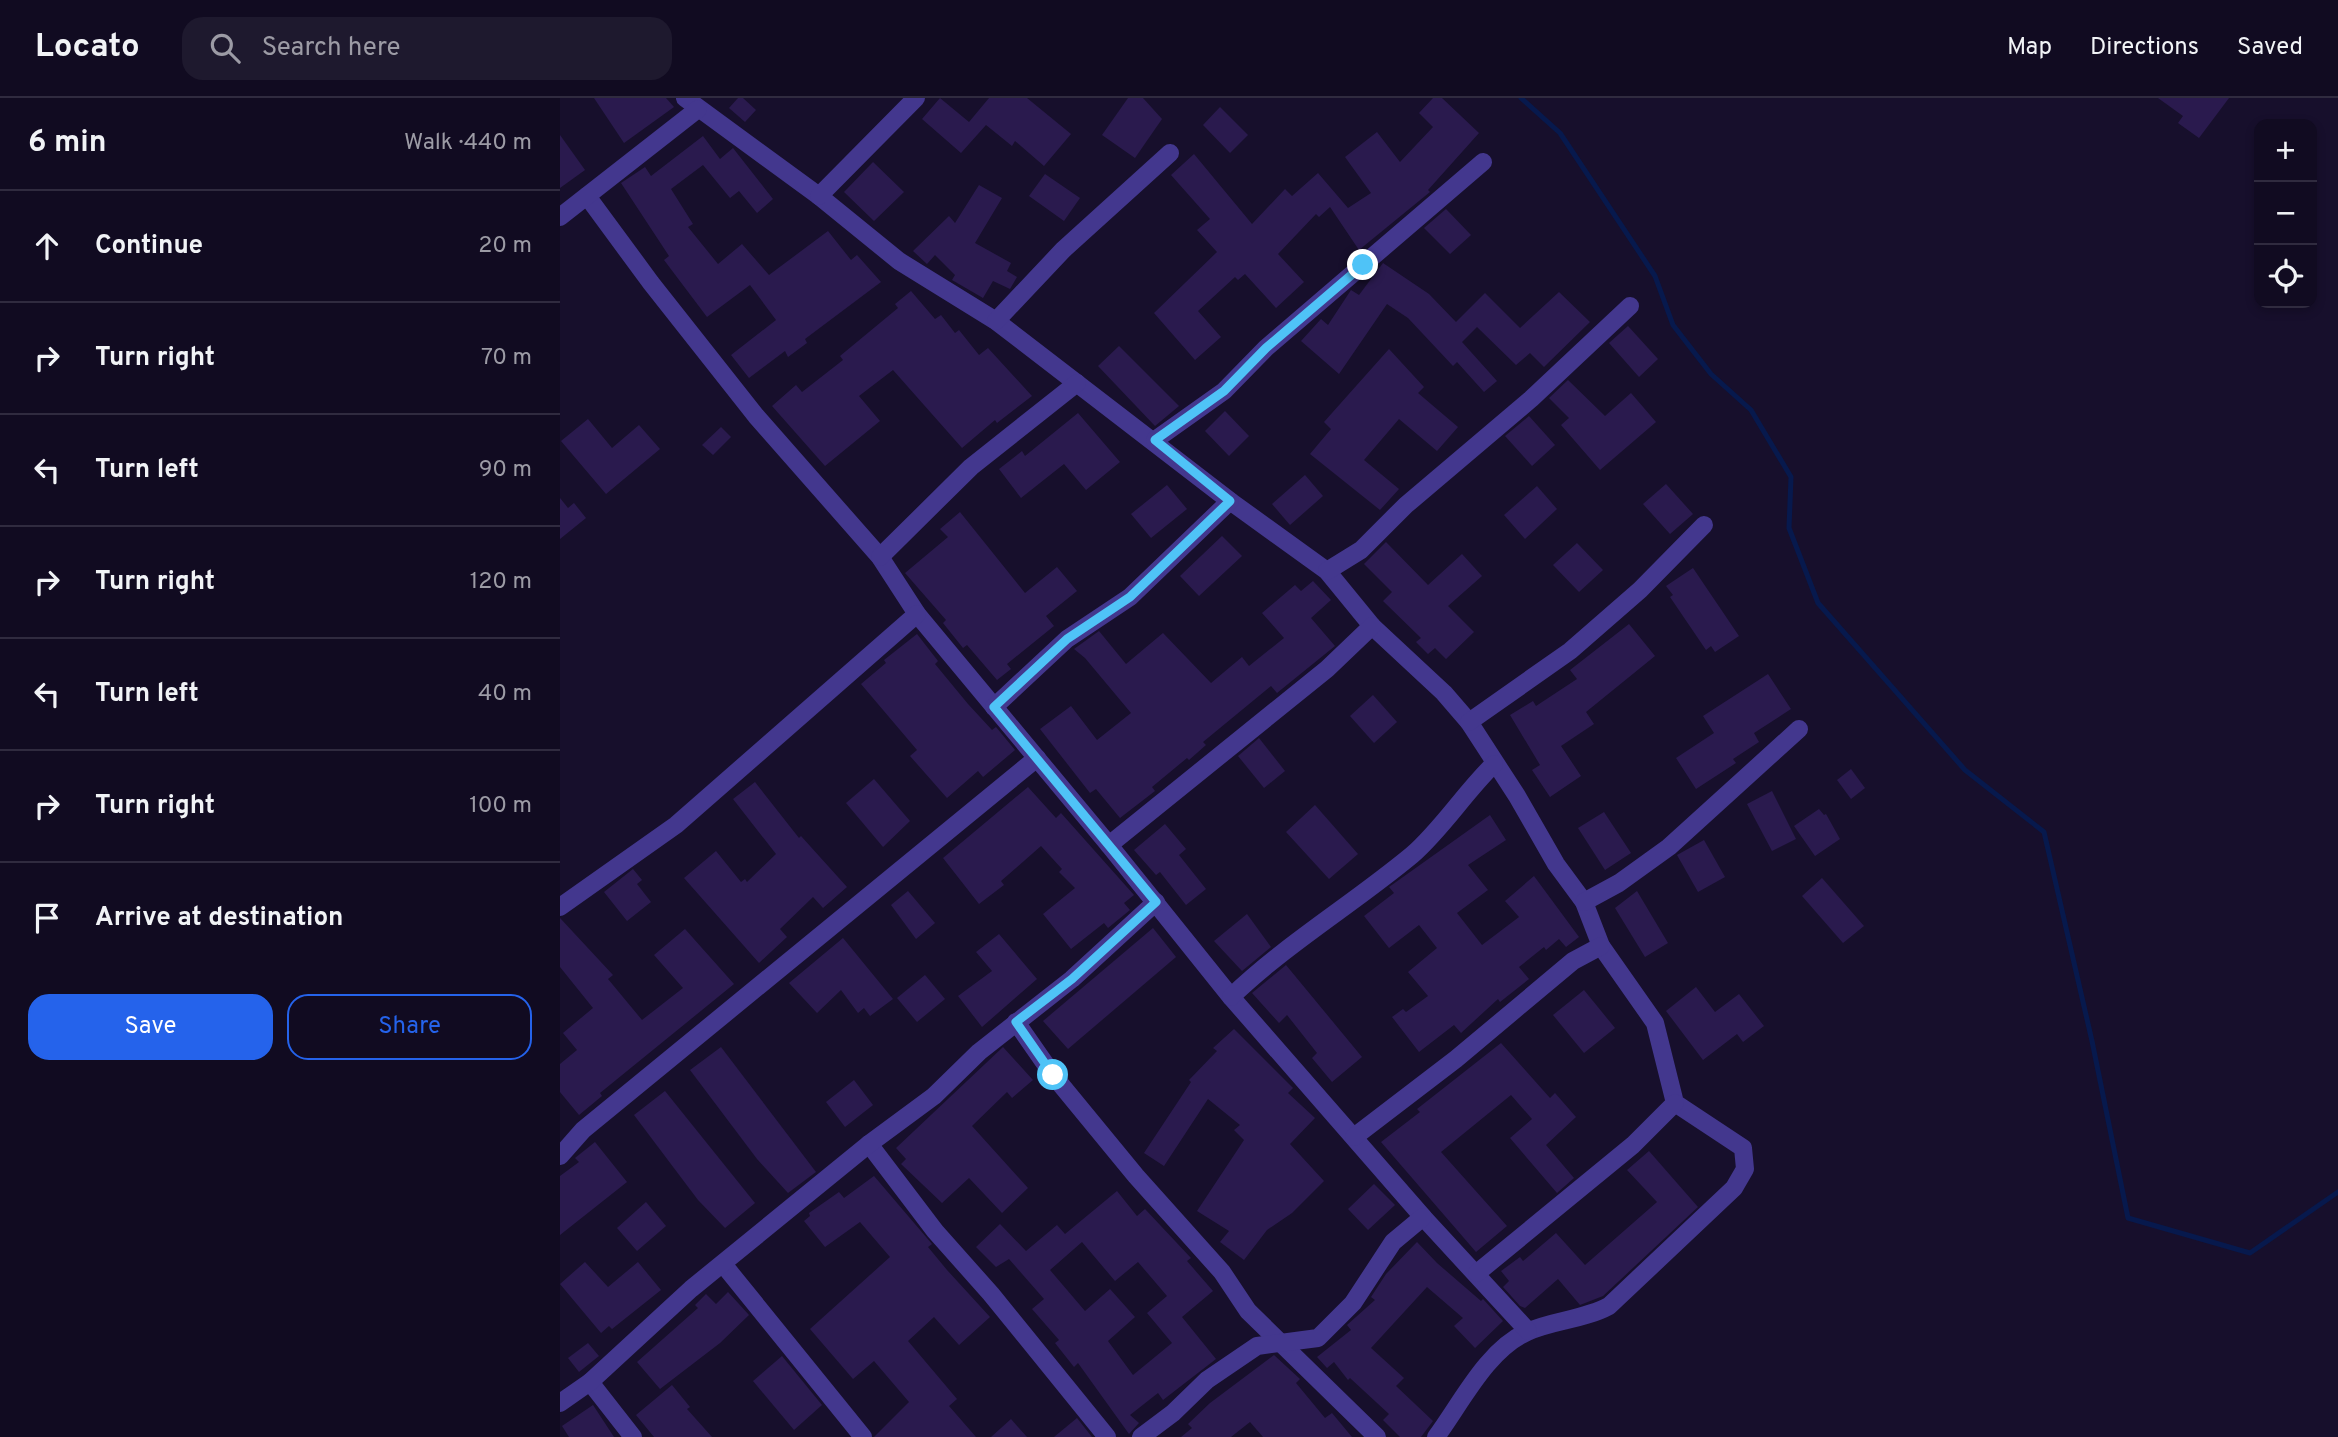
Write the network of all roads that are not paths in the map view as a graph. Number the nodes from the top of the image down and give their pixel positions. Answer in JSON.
{"nodes":[{"id":1,"x":916,"y":98,"type":"edge"},
{"id":2,"x":691,"y":104,"type":"edge"},
{"id":3,"x":1170,"y":153,"type":"dead end"},
{"id":4,"x":1483,"y":162,"type":"dead end"},
{"id":5,"x":587,"y":196,"type":"junction"},
{"id":6,"x":820,"y":196,"type":"junction"},
{"id":7,"x":560,"y":217,"type":"edge"},
{"id":8,"x":1630,"y":306,"type":"dead end"},
{"id":9,"x":996,"y":321,"type":"junction"},
{"id":10,"x":1077,"y":383,"type":"junction"},
{"id":11,"x":1155,"y":440,"type":"junction"},
{"id":12,"x":1230,"y":501,"type":"junction"},
{"id":13,"x":1704,"y":525,"type":"dead end"},
{"id":14,"x":880,"y":557,"type":"junction"},
{"id":15,"x":1327,"y":570,"type":"junction"},
{"id":16,"x":917,"y":614,"type":"junction"},
{"id":17,"x":1372,"y":626,"type":"junction"},
{"id":18,"x":994,"y":707,"type":"junction"},
{"id":19,"x":1469,"y":722,"type":"junction"},
{"id":20,"x":1799,"y":729,"type":"dead end"},
{"id":21,"x":1037,"y":758,"type":"junction"},
{"id":22,"x":1494,"y":764,"type":"junction"},
{"id":23,"x":1109,"y":845,"type":"junction"},
{"id":24,"x":1156,"y":902,"type":"junction"},
{"id":25,"x":1584,"y":902,"type":"junction"},
{"id":26,"x":560,"y":907,"type":"edge"},
{"id":27,"x":1601,"y":946,"type":"junction"},
{"id":28,"x":1231,"y":997,"type":"junction"},
{"id":29,"x":1016,"y":1022,"type":"junction"},
{"id":30,"x":1675,"y":1103,"type":"junction"},
{"id":31,"x":1354,"y":1137,"type":"junction"},
{"id":32,"x":869,"y":1144,"type":"junction"},
{"id":33,"x":560,"y":1156,"type":"edge"},
{"id":34,"x":1423,"y":1217,"type":"junction"},
{"id":35,"x":723,"y":1264,"type":"junction"},
{"id":36,"x":1477,"y":1273,"type":"junction"},
{"id":37,"x":1528,"y":1331,"type":"junction"},
{"id":38,"x":1282,"y":1344,"type":"junction"},
{"id":39,"x":590,"y":1382,"type":"junction"},
{"id":40,"x":560,"y":1403,"type":"edge"},
{"id":41,"x":633,"y":1437,"type":"edge"},
{"id":42,"x":863,"y":1437,"type":"edge"},
{"id":43,"x":1107,"y":1437,"type":"edge"},
{"id":44,"x":1141,"y":1437,"type":"edge"},
{"id":45,"x":1377,"y":1437,"type":"edge"},
{"id":46,"x":1436,"y":1437,"type":"edge"}],
"edges":[{"from":1,"to":6,"type":"street"},
{"from":2,"to":5,"type":"street"},
{"from":2,"to":6,"type":"street"},
{"from":3,"to":9,"type":"street"},
{"from":4,"to":11,"type":"street"},
{"from":5,"to":7,"type":"street"},
{"from":5,"to":14,"type":"street"},
{"from":6,"to":9,"type":"street"},
{"from":8,"to":15,"type":"street"},
{"from":9,"to":10,"type":"street"},
{"from":10,"to":11,"type":"street"},
{"from":10,"to":14,"type":"street"},
{"from":11,"to":12,"type":"street"},
{"from":12,"to":15,"type":"street"},
{"from":12,"to":18,"type":"street"},
{"from":13,"to":19,"type":"street"},
{"from":14,"to":16,"type":"street"},
{"from":15,"to":17,"type":"street"},
{"from":16,"to":18,"type":"street"},
{"from":16,"to":26,"type":"street"},
{"from":17,"to":19,"type":"street"},
{"from":17,"to":23,"type":"street"},
{"from":18,"to":21,"type":"street"},
{"from":19,"to":22,"type":"street"},
{"from":20,"to":25,"type":"street"},
{"from":21,"to":23,"type":"street"},
{"from":21,"to":33,"type":"street"},
{"from":22,"to":25,"type":"street"},
{"from":22,"to":28,"type":"street"},
{"from":23,"to":24,"type":"street"},
{"from":24,"to":28,"type":"street"},
{"from":24,"to":29,"type":"street"},
{"from":25,"to":27,"type":"street"},
{"from":27,"to":30,"type":"street"},
{"from":27,"to":31,"type":"street"},
{"from":28,"to":31,"type":"street"},
{"from":29,"to":32,"type":"street"},
{"from":29,"to":38,"type":"street"},
{"from":30,"to":36,"type":"street"},
{"from":30,"to":37,"type":"street"},
{"from":31,"to":34,"type":"street"},
{"from":32,"to":35,"type":"street"},
{"from":32,"to":43,"type":"street"},
{"from":34,"to":36,"type":"street"},
{"from":34,"to":38,"type":"street"},
{"from":35,"to":39,"type":"street"},
{"from":35,"to":42,"type":"street"},
{"from":36,"to":37,"type":"street"},
{"from":37,"to":46,"type":"street"},
{"from":38,"to":44,"type":"street"},
{"from":38,"to":45,"type":"street"},
{"from":39,"to":40,"type":"street"},
{"from":39,"to":41,"type":"street"}]}
